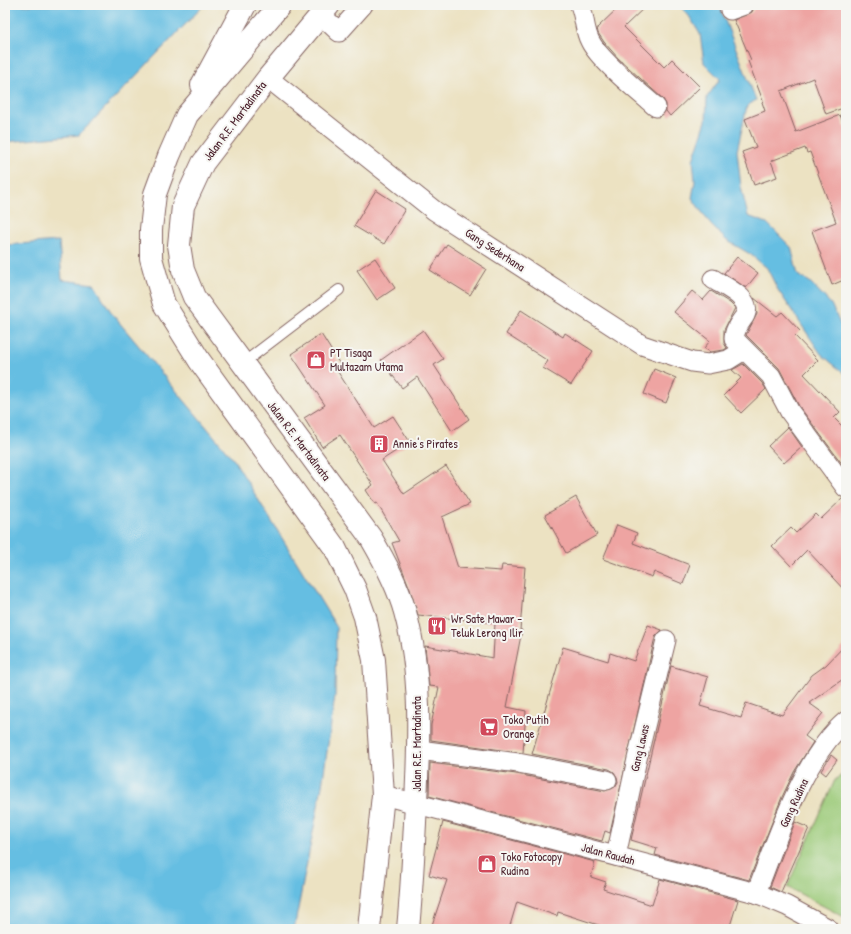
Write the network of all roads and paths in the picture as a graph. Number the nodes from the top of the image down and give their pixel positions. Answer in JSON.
{"nodes":[{"id":1,"x":245,"y":5,"type":"edge"},
{"id":2,"x":280,"y":5,"type":"edge"},
{"id":3,"x":363,"y":5,"type":"edge"},
{"id":4,"x":580,"y":5,"type":"edge"},
{"id":5,"x":325,"y":10,"type":"edge"},
{"id":6,"x":268,"y":78,"type":"junction"},
{"id":7,"x":656,"y":107,"type":"dead end"},
{"id":8,"x":187,"y":115,"type":"junction"},
{"id":9,"x":713,"y":279,"type":"dead end"},
{"id":10,"x":339,"y":290,"type":"dead end"},
{"id":11,"x":744,"y":350,"type":"junction"},
{"id":12,"x":242,"y":364,"type":"junction"},
{"id":13,"x":846,"y":488,"type":"edge"},
{"id":14,"x":666,"y":640,"type":"dead end"},
{"id":15,"x":846,"y":721,"type":"edge"},
{"id":16,"x":419,"y":750,"type":"junction"},
{"id":17,"x":607,"y":780,"type":"dead end"},
{"id":18,"x":382,"y":795,"type":"junction"},
{"id":19,"x":416,"y":803,"type":"junction"},
{"id":20,"x":616,"y":856,"type":"junction"},
{"id":21,"x":756,"y":893,"type":"junction"},
{"id":22,"x":804,"y":923,"type":"edge"},
{"id":23,"x":369,"y":929,"type":"edge"},
{"id":24,"x":408,"y":929,"type":"edge"},
{"id":25,"x":828,"y":929,"type":"edge"}],
"edges":[{"from":1,"to":8,"type":"highway"},
{"from":2,"to":8,"type":"highway"},
{"from":3,"to":5,"type":"street"},
{"from":4,"to":7,"type":"street"},
{"from":5,"to":6,"type":"highway","name":"Jalan R.E. Martadinata"},
{"from":6,"to":11,"type":"street","name":"Gang Sederhana"},
{"from":6,"to":12,"type":"highway","name":"Jalan R.E. Martadinata"},
{"from":8,"to":18,"type":"highway"},
{"from":9,"to":11,"type":"street"},
{"from":10,"to":12,"type":"lane"},
{"from":11,"to":13,"type":"street"},
{"from":12,"to":16,"type":"highway","name":"Jalan R.E. Martadinata"},
{"from":14,"to":20,"type":"street","name":"Gang Lawas"},
{"from":15,"to":21,"type":"street","name":"Gang Rudina"},
{"from":16,"to":17,"type":"street"},
{"from":16,"to":19,"type":"highway","name":"Jalan R.E. Martadinata"},
{"from":18,"to":19,"type":"street","name":"Jalan Raudah"},
{"from":18,"to":23,"type":"highway"},
{"from":19,"to":20,"type":"street","name":"Jalan Raudah"},
{"from":19,"to":24,"type":"highway","name":"Jalan R.E. Martadinata"},
{"from":20,"to":21,"type":"street","name":"Jalan Raudah"},
{"from":21,"to":22,"type":"street","name":"Jalan Raudah"},
{"from":22,"to":25,"type":"street","name":"Jalan Raudah"}]}
